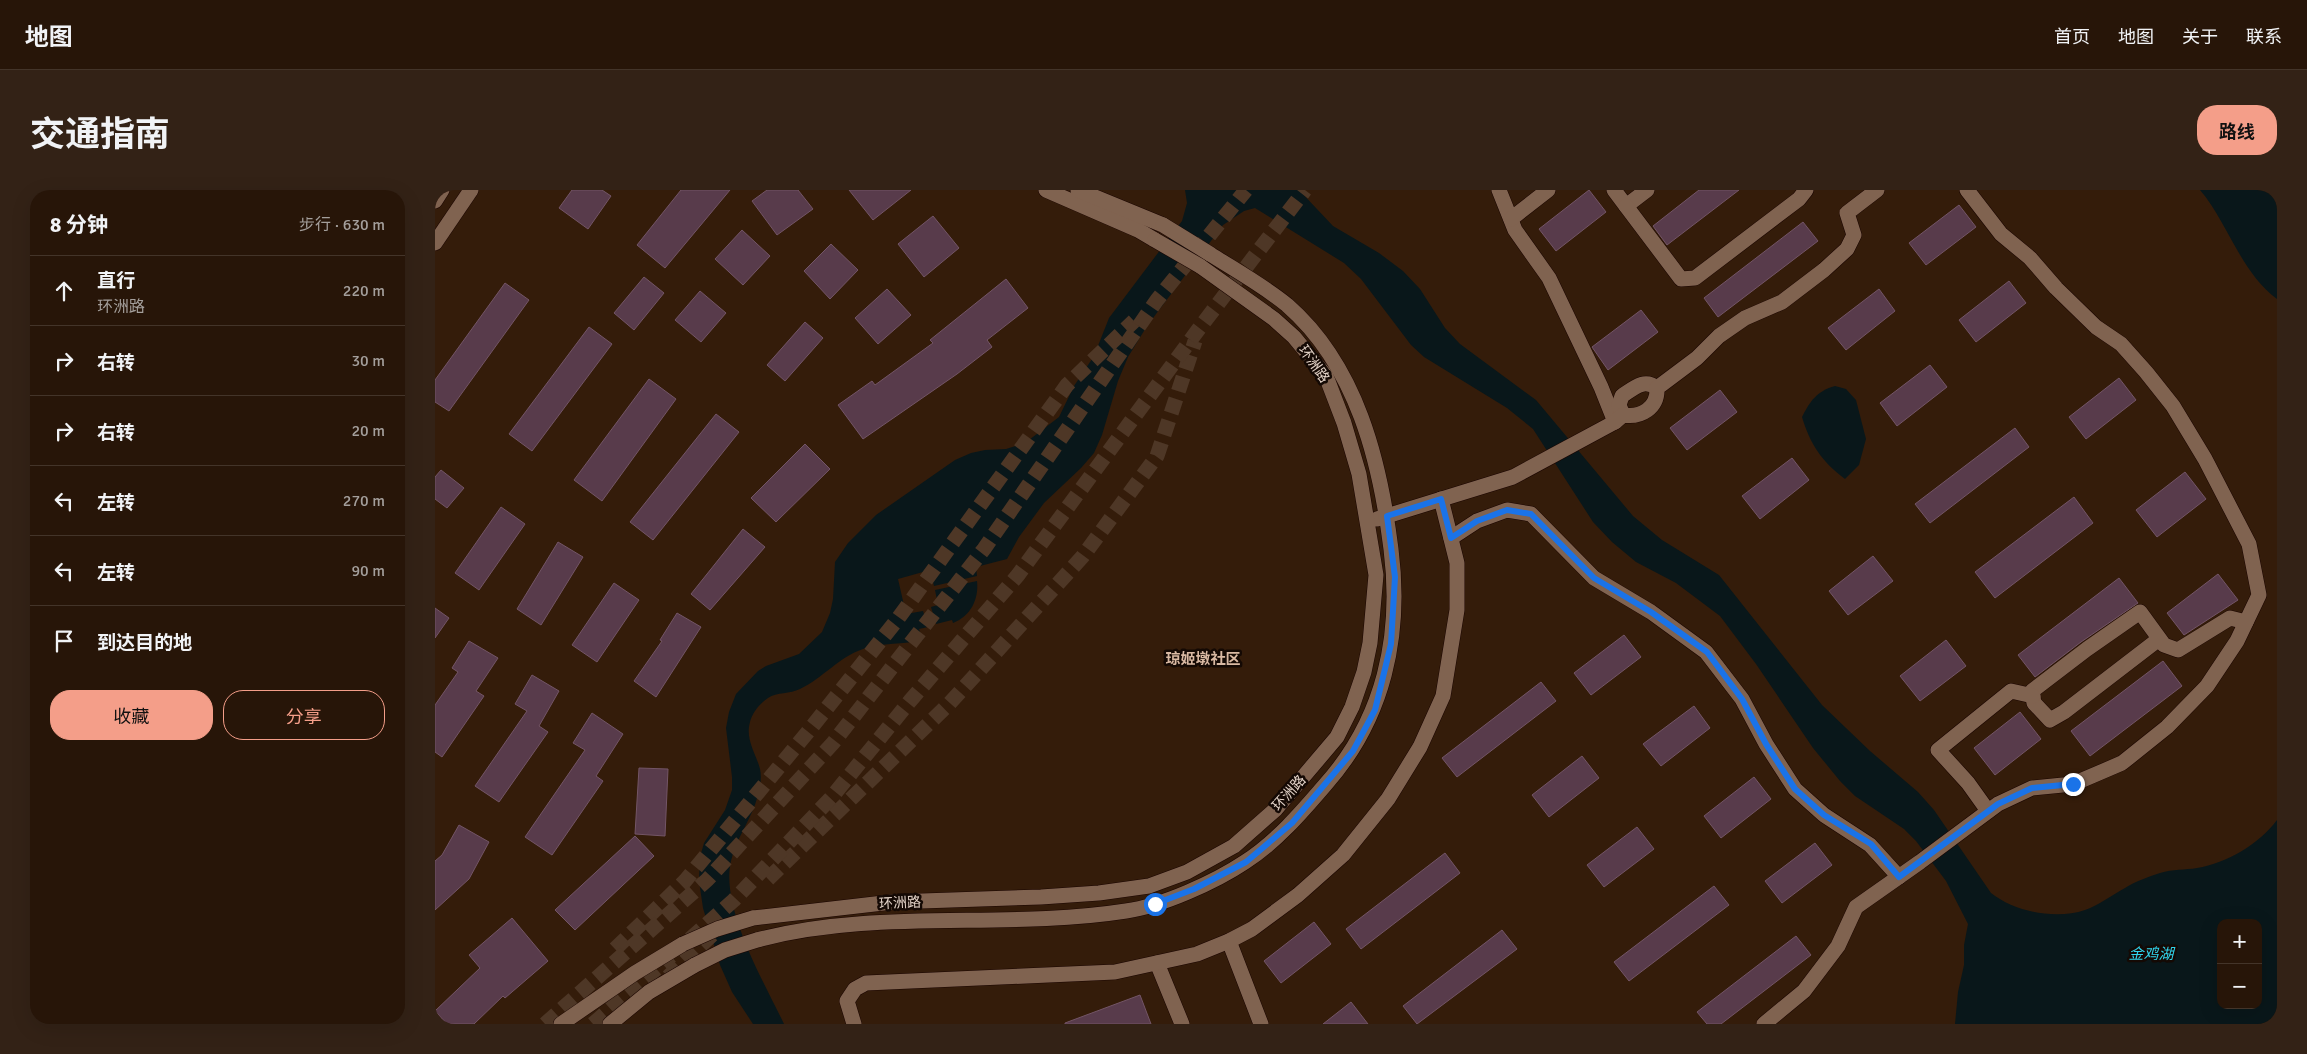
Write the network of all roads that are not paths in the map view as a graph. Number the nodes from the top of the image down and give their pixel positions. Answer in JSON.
{"nodes":[{"id":1,"x":442,"y":190,"type":"edge"},
{"id":2,"x":471,"y":190,"type":"edge"},
{"id":3,"x":1046,"y":190,"type":"edge"},
{"id":4,"x":1078,"y":190,"type":"edge"},
{"id":5,"x":1499,"y":190,"type":"edge"},
{"id":6,"x":1548,"y":190,"type":"edge"},
{"id":7,"x":1614,"y":190,"type":"edge"},
{"id":8,"x":1647,"y":190,"type":"edge"},
{"id":9,"x":1806,"y":190,"type":"edge"},
{"id":10,"x":1877,"y":190,"type":"edge"},
{"id":11,"x":1967,"y":190,"type":"edge"},
{"id":12,"x":435,"y":201,"type":"edge"},
{"id":13,"x":1626,"y":206,"type":"junction"},
{"id":14,"x":1511,"y":219,"type":"junction"},
{"id":15,"x":435,"y":243,"type":"edge"},
{"id":16,"x":1657,"y":388,"type":"junction"},
{"id":17,"x":1619,"y":418,"type":"junction"},
{"id":18,"x":1441,"y":499,"type":"junction"},
{"id":19,"x":1387,"y":516,"type":"junction"},
{"id":20,"x":1366,"y":522,"type":"junction"},
{"id":21,"x":1451,"y":538,"type":"junction"},
{"id":22,"x":2246,"y":622,"type":"junction"},
{"id":23,"x":2159,"y":639,"type":"junction"},
{"id":24,"x":2033,"y":696,"type":"junction"},
{"id":25,"x":1989,"y":811,"type":"junction"},
{"id":26,"x":1899,"y":877,"type":"junction"},
{"id":27,"x":1229,"y":941,"type":"junction"},
{"id":28,"x":1157,"y":962,"type":"junction"},
{"id":29,"x":561,"y":1024,"type":"edge"},
{"id":30,"x":610,"y":1024,"type":"edge"},
{"id":31,"x":854,"y":1024,"type":"edge"},
{"id":32,"x":1182,"y":1024,"type":"edge"},
{"id":33,"x":1261,"y":1024,"type":"edge"},
{"id":34,"x":1764,"y":1024,"type":"edge"}],
"edges":[{"from":1,"to":12,"type":"street"},
{"from":2,"to":15,"type":"street"},
{"from":3,"to":20,"type":"street","name":"环洲路","bridge":true},
{"from":4,"to":19,"type":"street","name":"环洲路","bridge":true},
{"from":5,"to":14,"type":"street"},
{"from":6,"to":14,"type":"street"},
{"from":7,"to":13,"type":"street"},
{"from":8,"to":13,"type":"street"},
{"from":9,"to":13,"type":"street"},
{"from":10,"to":16,"type":"street"},
{"from":11,"to":22,"type":"street"},
{"from":14,"to":17,"type":"street"},
{"from":16,"to":17,"type":"street"},
{"from":16,"to":17,"type":"street"},
{"from":17,"to":18,"type":"street"},
{"from":18,"to":19,"type":"street"},
{"from":18,"to":21,"type":"street"},
{"from":19,"to":20,"type":"street"},
{"from":19,"to":30,"type":"street","name":"环洲路","bridge":true},
{"from":20,"to":29,"type":"street","name":"环洲路","bridge":true},
{"from":21,"to":26,"type":"street"},
{"from":21,"to":27,"type":"street"},
{"from":22,"to":23,"type":"street"},
{"from":22,"to":25,"type":"street"},
{"from":23,"to":24,"type":"street"},
{"from":23,"to":24,"type":"street"},
{"from":24,"to":25,"type":"street"},
{"from":25,"to":26,"type":"street"},
{"from":26,"to":34,"type":"street"},
{"from":27,"to":28,"type":"street"},
{"from":27,"to":33,"type":"street"},
{"from":28,"to":31,"type":"street"},
{"from":28,"to":32,"type":"street"}]}
